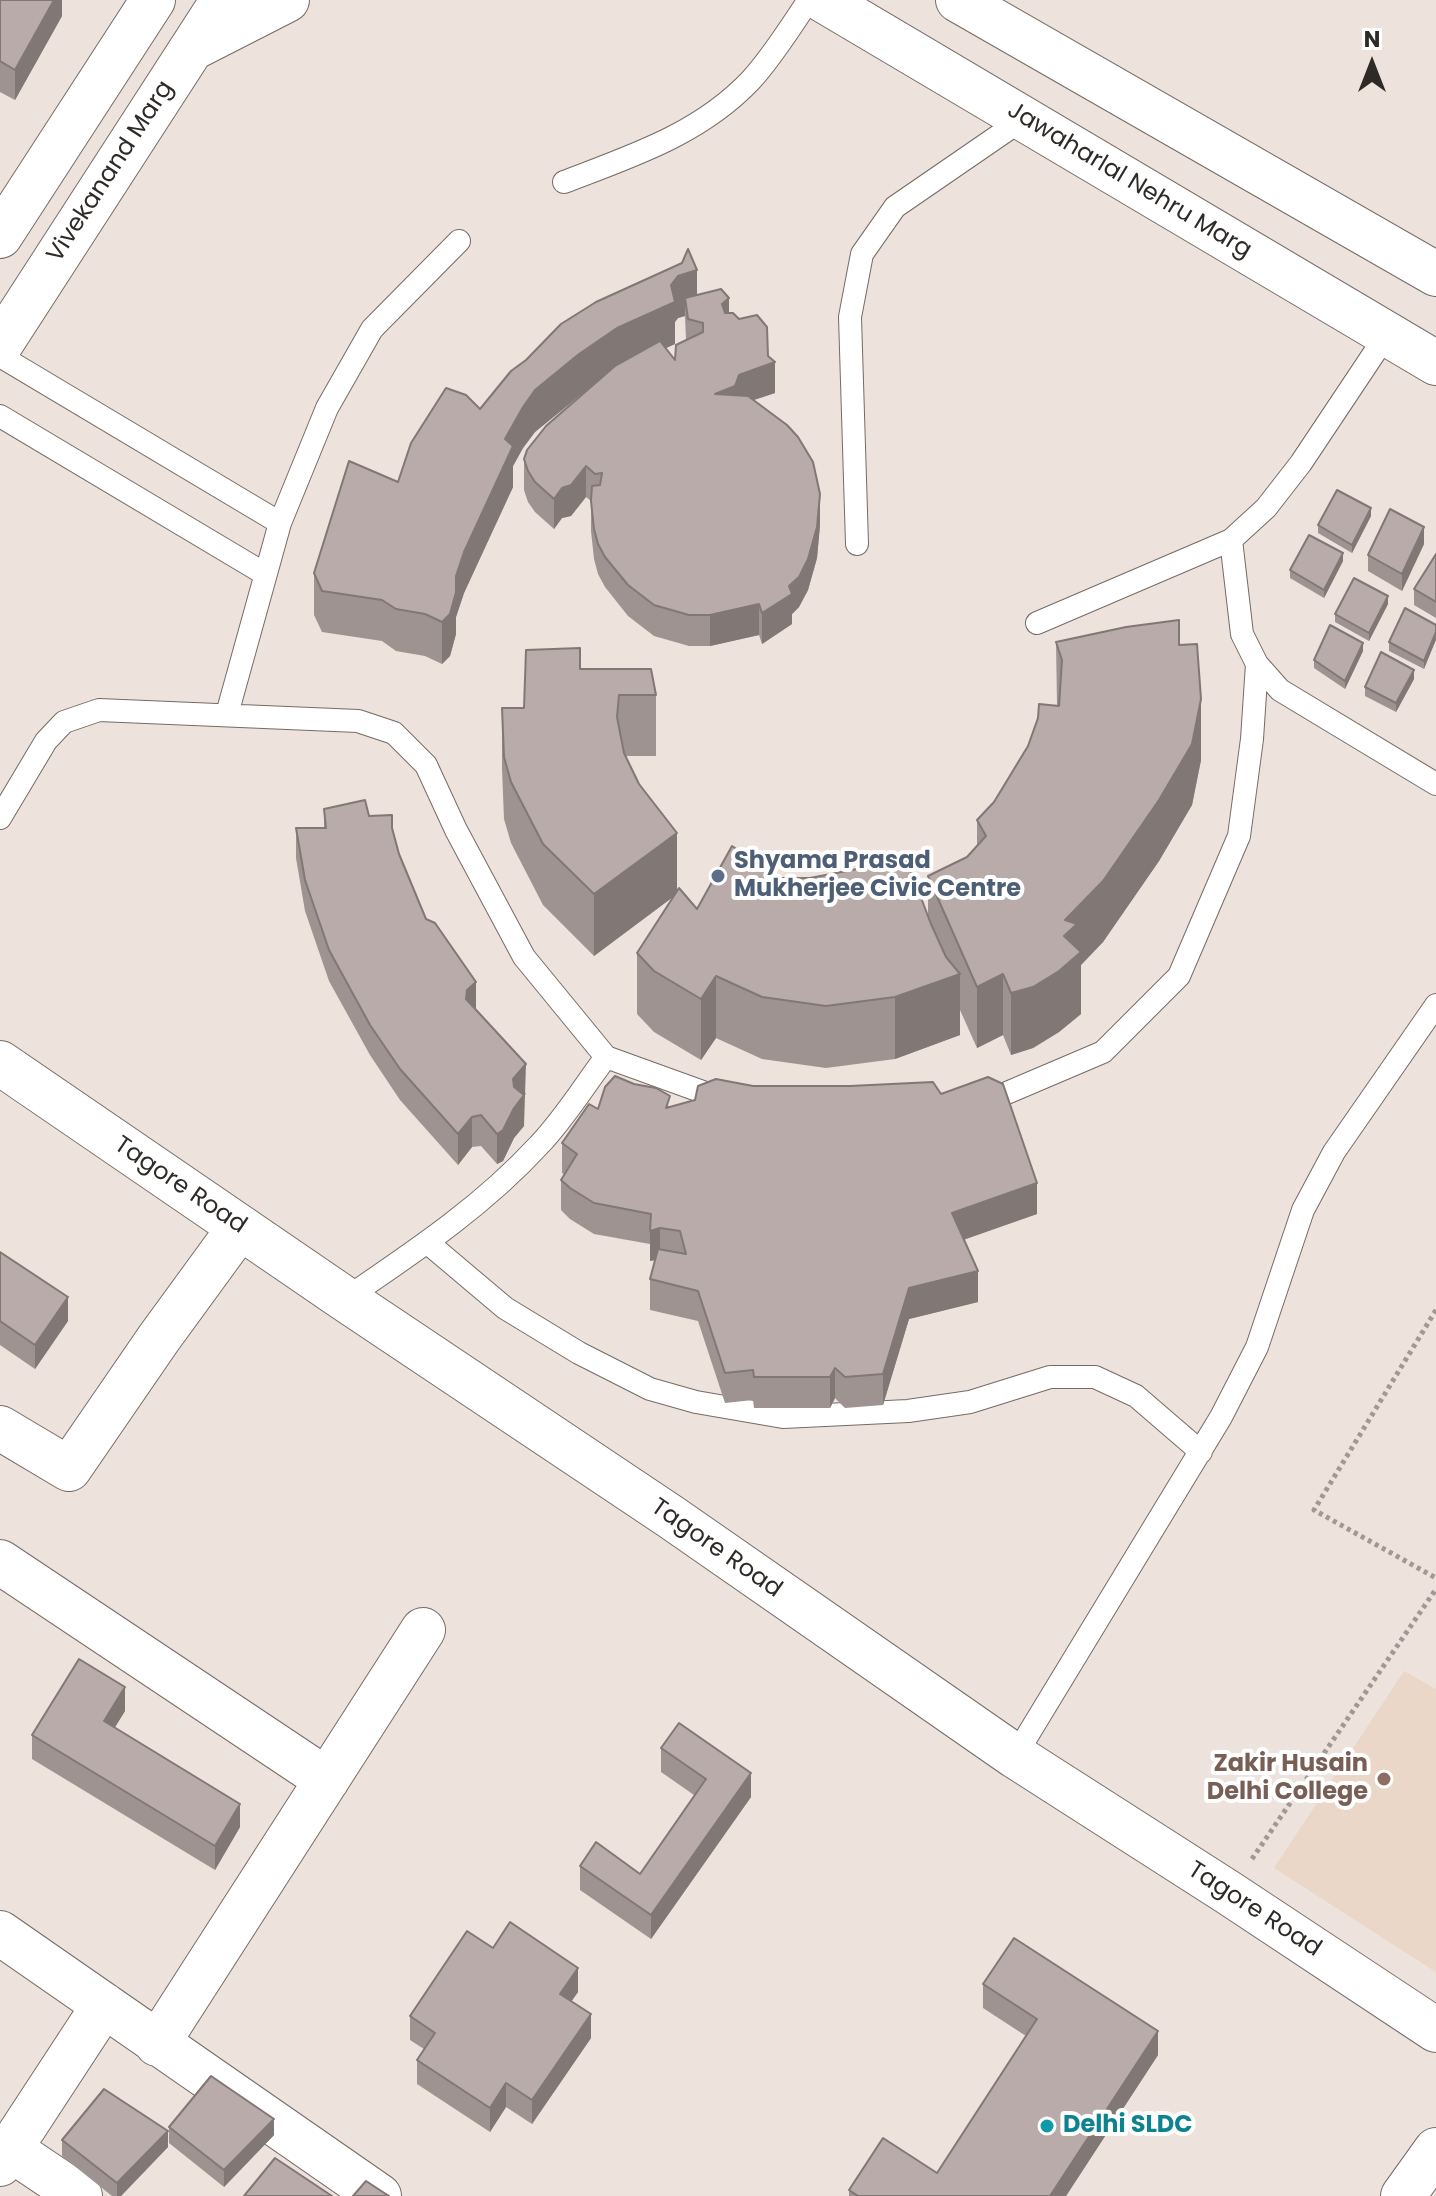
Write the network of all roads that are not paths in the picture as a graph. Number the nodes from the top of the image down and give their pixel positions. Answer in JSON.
{"nodes":[{"id":1,"x":153,"y":0,"type":"edge"},
{"id":2,"x":223,"y":0,"type":"edge"},
{"id":3,"x":287,"y":0,"type":"edge"},
{"id":4,"x":809,"y":0,"type":"edge"},
{"id":5,"x":823,"y":0,"type":"edge"},
{"id":6,"x":958,"y":0,"type":"edge"},
{"id":7,"x":191,"y":49,"type":"junction"},
{"id":8,"x":1023,"y":119,"type":"junction"},
{"id":9,"x":564,"y":182,"type":"dead end"},
{"id":10,"x":4,"y":221,"type":"edge"},
{"id":11,"x":459,"y":241,"type":"dead end"},
{"id":12,"x":1436,"y":274,"type":"edge"},
{"id":13,"x":1387,"y":334,"type":"junction"},
{"id":14,"x":0,"y":345,"type":"edge"},
{"id":15,"x":0,"y":356,"type":"edge"},
{"id":16,"x":1436,"y":363,"type":"edge"},
{"id":17,"x":0,"y":416,"type":"edge"},
{"id":18,"x":280,"y":523,"type":"junction"},
{"id":19,"x":1231,"y":540,"type":"junction"},
{"id":20,"x":857,"y":544,"type":"dead end"},
{"id":21,"x":265,"y":574,"type":"junction"},
{"id":22,"x":1037,"y":623,"type":"dead end"},
{"id":23,"x":1257,"y":664,"type":"junction"},
{"id":24,"x":227,"y":714,"type":"junction"},
{"id":25,"x":1436,"y":784,"type":"edge"},
{"id":26,"x":0,"y":818,"type":"edge"},
{"id":27,"x":1436,"y":1005,"type":"edge"},
{"id":28,"x":606,"y":1057,"type":"junction"},
{"id":29,"x":0,"y":1063,"type":"edge"},
{"id":30,"x":959,"y":1100,"type":"edge"},
{"id":31,"x":753,"y":1102,"type":"edge"},
{"id":32,"x":240,"y":1227,"type":"junction"},
{"id":33,"x":428,"y":1243,"type":"junction"},
{"id":34,"x":345,"y":1299,"type":"junction"},
{"id":35,"x":0,"y":1428,"type":"edge"},
{"id":36,"x":1201,"y":1452,"type":"junction"},
{"id":37,"x":0,"y":1562,"type":"edge"},
{"id":38,"x":423,"y":1630,"type":"dead end"},
{"id":39,"x":1015,"y":1756,"type":"junction"},
{"id":40,"x":327,"y":1780,"type":"junction"},
{"id":41,"x":0,"y":1933,"type":"edge"},
{"id":42,"x":104,"y":2005,"type":"junction"},
{"id":43,"x":1436,"y":2030,"type":"edge"},
{"id":44,"x":157,"y":2044,"type":"junction"},
{"id":45,"x":1436,"y":2150,"type":"edge"},
{"id":46,"x":5,"y":2156,"type":"edge"},
{"id":47,"x":80,"y":2196,"type":"edge"},
{"id":48,"x":379,"y":2196,"type":"edge"},
{"id":49,"x":1403,"y":2196,"type":"edge"}],
"edges":[{"from":1,"to":10,"type":"street"},
{"from":2,"to":7,"type":"street","name":"Vivekanand Marg"},
{"from":3,"to":7,"type":"street"},
{"from":4,"to":9,"type":"lane"},
{"from":5,"to":8,"type":"street","name":"Jawaharlal Nehru Marg"},
{"from":6,"to":12,"type":"street"},
{"from":7,"to":14,"type":"street","name":"Vivekanand Marg"},
{"from":8,"to":13,"type":"street","name":"Jawaharlal Nehru Marg"},
{"from":8,"to":20,"type":"lane"},
{"from":11,"to":18,"type":"lane"},
{"from":13,"to":16,"type":"street","name":"Jawaharlal Nehru Marg"},
{"from":13,"to":19,"type":"lane"},
{"from":15,"to":18,"type":"lane"},
{"from":17,"to":21,"type":"lane"},
{"from":18,"to":21,"type":"lane"},
{"from":19,"to":22,"type":"lane"},
{"from":19,"to":23,"type":"lane"},
{"from":21,"to":24,"type":"lane"},
{"from":23,"to":25,"type":"lane"},
{"from":23,"to":30,"type":"lane"},
{"from":24,"to":26,"type":"lane"},
{"from":24,"to":28,"type":"lane"},
{"from":27,"to":36,"type":"lane"},
{"from":28,"to":31,"type":"lane"},
{"from":28,"to":33,"type":"lane"},
{"from":29,"to":32,"type":"street","name":"Tagore Road"},
{"from":32,"to":34,"type":"street","name":"Tagore Road"},
{"from":32,"to":35,"type":"street"},
{"from":33,"to":34,"type":"lane"},
{"from":33,"to":36,"type":"lane"},
{"from":34,"to":39,"type":"street","name":"Tagore Road"},
{"from":36,"to":39,"type":"lane"},
{"from":37,"to":40,"type":"street"},
{"from":38,"to":40,"type":"street"},
{"from":39,"to":43,"type":"street","name":"Tagore Road"},
{"from":40,"to":44,"type":"street"},
{"from":41,"to":42,"type":"street"},
{"from":42,"to":44,"type":"street"},
{"from":42,"to":46,"type":"street"},
{"from":44,"to":48,"type":"street"},
{"from":45,"to":49,"type":"street"},
{"from":46,"to":47,"type":"street"}]}
